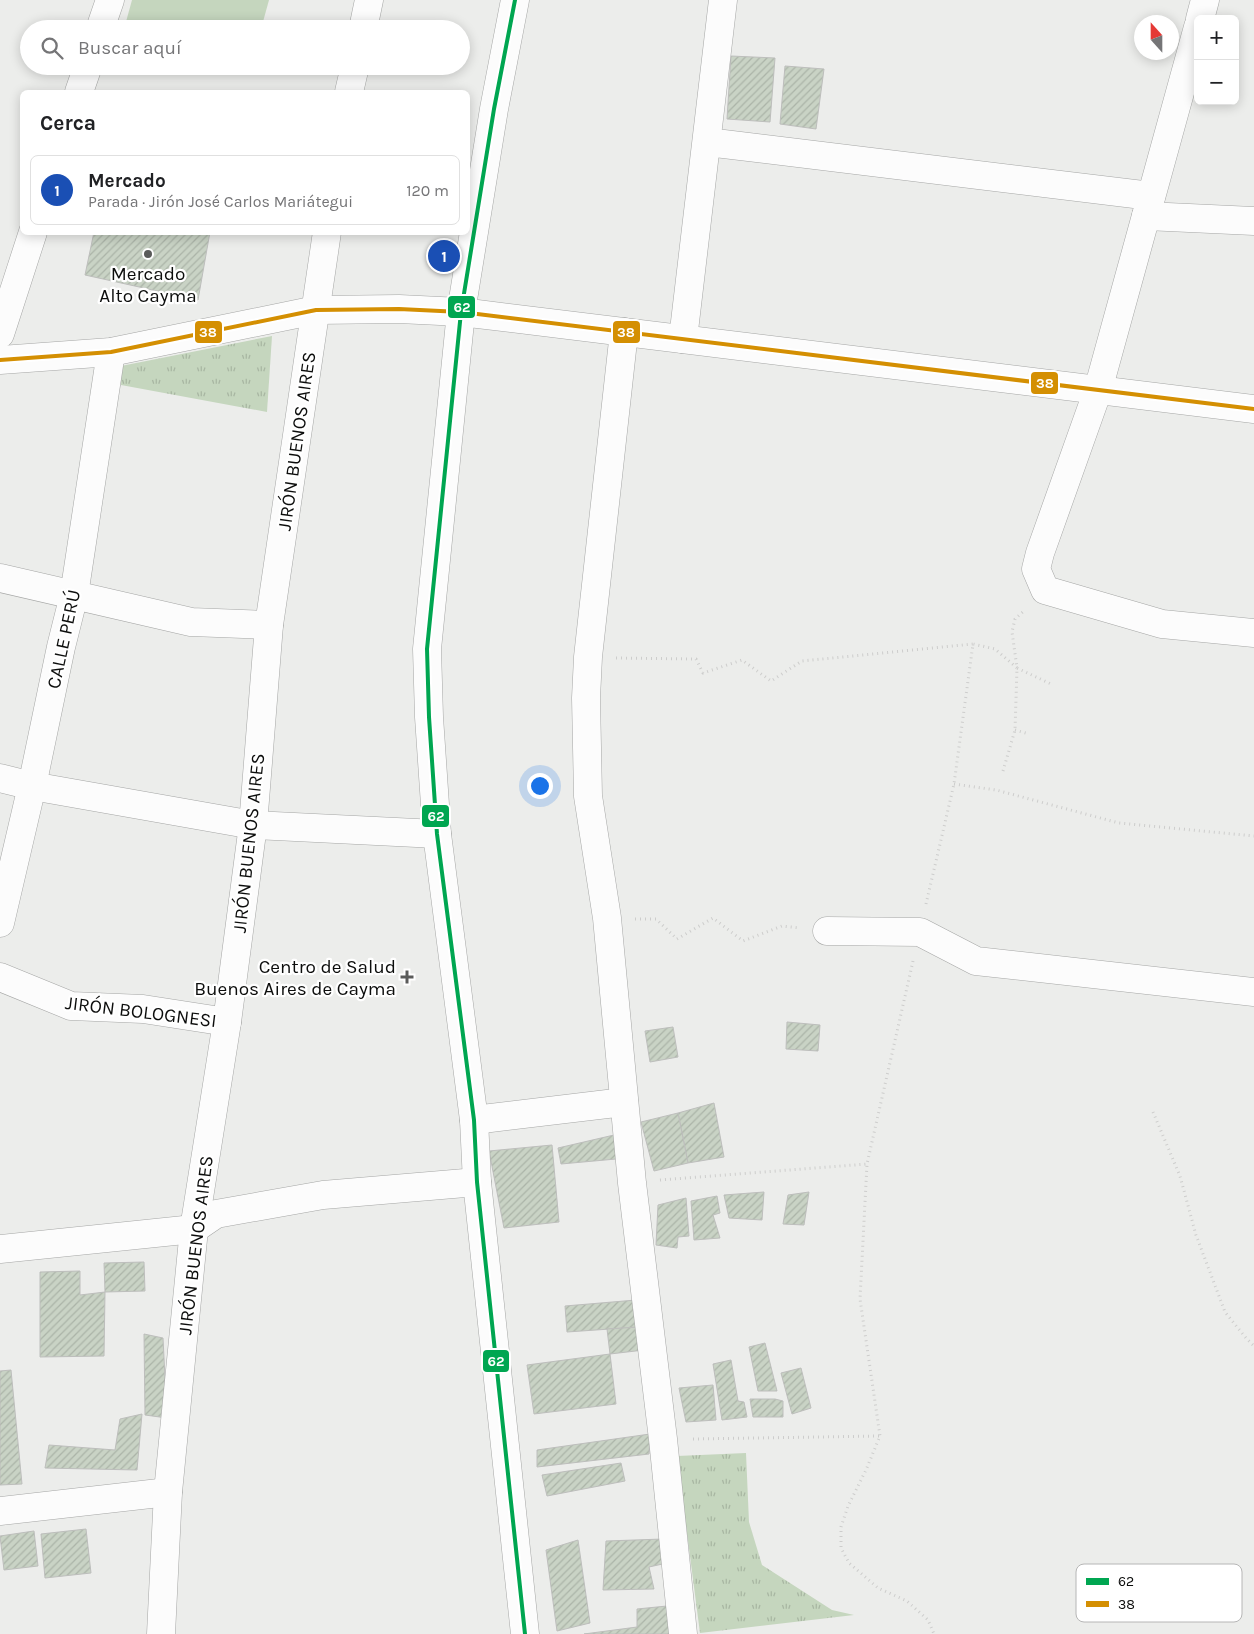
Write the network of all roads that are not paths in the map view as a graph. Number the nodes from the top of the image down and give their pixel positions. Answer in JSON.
{"nodes":[{"id":1,"x":110,"y":0,"type":"edge"},
{"id":2,"x":369,"y":0,"type":"edge"},
{"id":3,"x":515,"y":0,"type":"edge"},
{"id":4,"x":723,"y":0,"type":"edge"},
{"id":5,"x":1205,"y":0,"type":"edge"},
{"id":6,"x":1201,"y":15,"type":"edge"},
{"id":7,"x":103,"y":20,"type":"edge"},
{"id":8,"x":365,"y":20,"type":"edge"},
{"id":9,"x":1194,"y":41,"type":"edge"},
{"id":10,"x":85,"y":75,"type":"edge"},
{"id":11,"x":353,"y":75,"type":"edge"},
{"id":12,"x":80,"y":90,"type":"edge"},
{"id":13,"x":349,"y":90,"type":"edge"},
{"id":14,"x":707,"y":142,"type":"junction"},
{"id":15,"x":1148,"y":206,"type":"junction"},
{"id":16,"x":1254,"y":221,"type":"edge"},
{"id":17,"x":32,"y":235,"type":"edge"},
{"id":18,"x":327,"y":235,"type":"edge"},
{"id":19,"x":316,"y":310,"type":"junction"},
{"id":20,"x":461,"y":312,"type":"junction"},
{"id":21,"x":624,"y":332,"type":"junction"},
{"id":22,"x":0,"y":334,"type":"edge"},
{"id":23,"x":683,"y":339,"type":"junction"},
{"id":24,"x":111,"y":352,"type":"junction"},
{"id":25,"x":0,"y":360,"type":"edge"},
{"id":26,"x":1098,"y":390,"type":"junction"},
{"id":27,"x":1254,"y":409,"type":"edge"},
{"id":28,"x":0,"y":578,"type":"edge"},
{"id":29,"x":74,"y":595,"type":"junction"},
{"id":30,"x":269,"y":625,"type":"junction"},
{"id":31,"x":1254,"y":633,"type":"edge"},
{"id":32,"x":0,"y":778,"type":"edge"},
{"id":33,"x":32,"y":786,"type":"junction"},
{"id":34,"x":253,"y":825,"type":"junction"},
{"id":35,"x":437,"y":834,"type":"junction"},
{"id":36,"x":0,"y":923,"type":"edge"},
{"id":37,"x":827,"y":931,"type":"road end"},
{"id":38,"x":0,"y":978,"type":"edge"},
{"id":39,"x":1254,"y":992,"type":"edge"},
{"id":40,"x":227,"y":1022,"type":"junction"},
{"id":41,"x":624,"y":1102,"type":"junction"},
{"id":42,"x":474,"y":1120,"type":"junction"},
{"id":43,"x":477,"y":1182,"type":"junction"},
{"id":44,"x":194,"y":1229,"type":"junction"},
{"id":45,"x":0,"y":1249,"type":"edge"},
{"id":46,"x":168,"y":1492,"type":"junction"},
{"id":47,"x":0,"y":1512,"type":"edge"},
{"id":48,"x":161,"y":1634,"type":"edge"},
{"id":49,"x":525,"y":1634,"type":"edge"},
{"id":50,"x":683,"y":1634,"type":"edge"}],
"edges":[{"from":1,"to":7,"type":"street"},
{"from":2,"to":8,"type":"street"},
{"from":3,"to":20,"type":"street"},
{"from":4,"to":14,"type":"street"},
{"from":5,"to":6,"type":"street"},
{"from":9,"to":15,"type":"street"},
{"from":10,"to":12,"type":"street"},
{"from":11,"to":13,"type":"street"},
{"from":14,"to":15,"type":"street"},
{"from":14,"to":23,"type":"street"},
{"from":15,"to":16,"type":"street"},
{"from":15,"to":26,"type":"street"},
{"from":17,"to":22,"type":"street"},
{"from":18,"to":19,"type":"street","name":"JIRÓN BUENOS AIRES"},
{"from":19,"to":20,"type":"street"},
{"from":19,"to":24,"type":"street"},
{"from":19,"to":30,"type":"street","name":"JIRÓN BUENOS AIRES"},
{"from":20,"to":21,"type":"street"},
{"from":20,"to":35,"type":"street"},
{"from":21,"to":23,"type":"street"},
{"from":21,"to":41,"type":"street"},
{"from":23,"to":26,"type":"street"},
{"from":24,"to":25,"type":"street"},
{"from":24,"to":29,"type":"street","name":"CALLE PERÚ"},
{"from":26,"to":27,"type":"street"},
{"from":26,"to":31,"type":"street"},
{"from":28,"to":29,"type":"street"},
{"from":29,"to":30,"type":"street"},
{"from":29,"to":33,"type":"street","name":"CALLE PERÚ"},
{"from":30,"to":34,"type":"street","name":"JIRÓN BUENOS AIRES"},
{"from":32,"to":33,"type":"street"},
{"from":33,"to":34,"type":"street"},
{"from":33,"to":36,"type":"street","name":"CALLE PERÚ"},
{"from":34,"to":35,"type":"street"},
{"from":34,"to":40,"type":"street","name":"JIRÓN BUENOS AIRES"},
{"from":35,"to":42,"type":"street"},
{"from":37,"to":39,"type":"street"},
{"from":38,"to":40,"type":"street","name":"JIRÓN BOLOGNESI"},
{"from":40,"to":44,"type":"street","name":"JIRÓN BUENOS AIRES"},
{"from":41,"to":42,"type":"street"},
{"from":41,"to":50,"type":"street"},
{"from":42,"to":43,"type":"street"},
{"from":43,"to":44,"type":"street"},
{"from":43,"to":49,"type":"street"},
{"from":44,"to":45,"type":"street"},
{"from":44,"to":46,"type":"street","name":"JIRÓN BUENOS AIRES"},
{"from":46,"to":47,"type":"street"},
{"from":46,"to":48,"type":"street","name":"JIRÓN BUENOS AIRES"}]}
